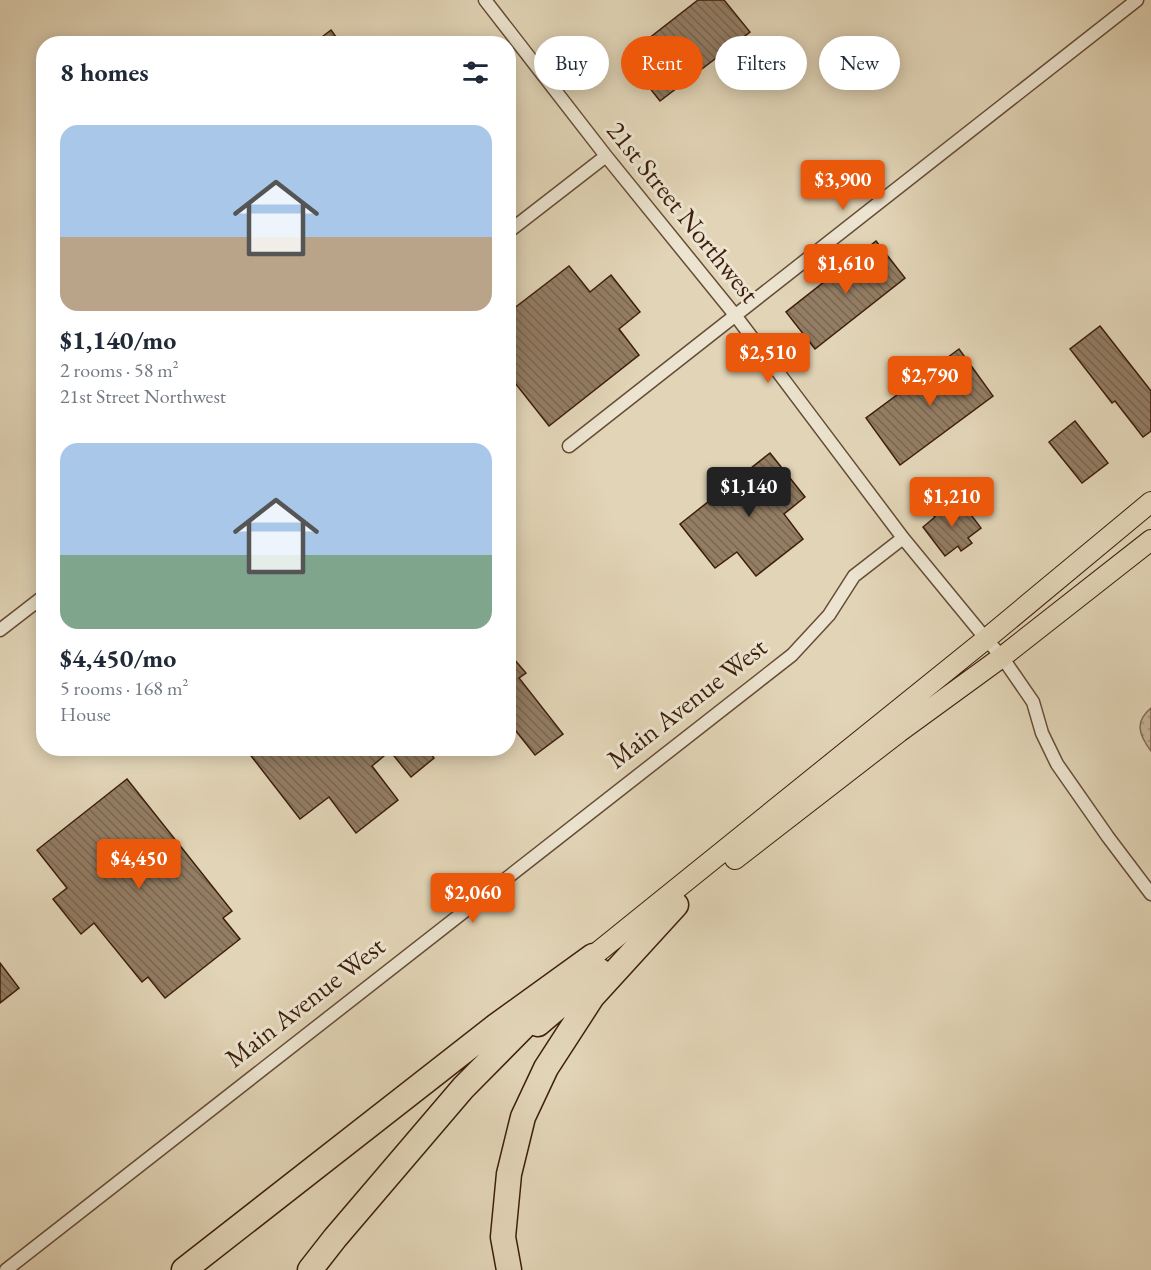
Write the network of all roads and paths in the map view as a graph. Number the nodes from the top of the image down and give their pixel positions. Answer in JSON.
{"nodes":[{"id":1,"x":485,"y":0,"type":"edge"},
{"id":2,"x":1137,"y":0,"type":"edge"},
{"id":3,"x":513,"y":36,"type":"edge"},
{"id":4,"x":516,"y":40,"type":"edge"},
{"id":5,"x":606,"y":156,"type":"junction"},
{"id":6,"x":516,"y":226,"type":"edge"},
{"id":7,"x":735,"y":315,"type":"junction"},
{"id":8,"x":569,"y":446,"type":"dead end"},
{"id":9,"x":1151,"y":502,"type":"edge"},
{"id":10,"x":903,"y":538,"type":"junction"},
{"id":11,"x":1151,"y":540,"type":"edge"},
{"id":12,"x":36,"y":602,"type":"edge"},
{"id":13,"x":0,"y":630,"type":"edge"},
{"id":14,"x":986,"y":639,"type":"junction"},
{"id":15,"x":1002,"y":657,"type":"junction"},
{"id":16,"x":1151,"y":894,"type":"edge"},
{"id":17,"x":676,"y":905,"type":"junction"},
{"id":18,"x":593,"y":956,"type":"junction"},
{"id":19,"x":463,"y":1088,"type":"junction"},
{"id":20,"x":6,"y":1270,"type":"edge"},
{"id":21,"x":184,"y":1270,"type":"edge"},
{"id":22,"x":310,"y":1270,"type":"edge"},
{"id":23,"x":509,"y":1270,"type":"edge"}],
"edges":[{"from":1,"to":3,"type":"street","name":"21st Street Northwest"},
{"from":2,"to":7,"type":"street"},
{"from":4,"to":5,"type":"street","name":"21st Street Northwest"},
{"from":5,"to":6,"type":"street"},
{"from":5,"to":7,"type":"street","name":"21st Street Northwest"},
{"from":7,"to":8,"type":"street"},
{"from":7,"to":10,"type":"street","name":"21st Street Northwest"},
{"from":9,"to":14,"type":"main road"},
{"from":10,"to":14,"type":"street","name":"21st Street Northwest"},
{"from":10,"to":20,"type":"street","name":"Main Avenue West"},
{"from":11,"to":15,"type":"main road"},
{"from":12,"to":13,"type":"street"},
{"from":14,"to":15,"type":"street","name":"21st Street Northwest"},
{"from":14,"to":18,"type":"main road"},
{"from":15,"to":16,"type":"street","name":"21st Street Northwest"},
{"from":15,"to":17,"type":"main road"},
{"from":17,"to":19,"type":"highway"},
{"from":17,"to":23,"type":"highway"},
{"from":18,"to":19,"type":"highway"},
{"from":18,"to":21,"type":"highway"},
{"from":19,"to":22,"type":"highway"}]}
